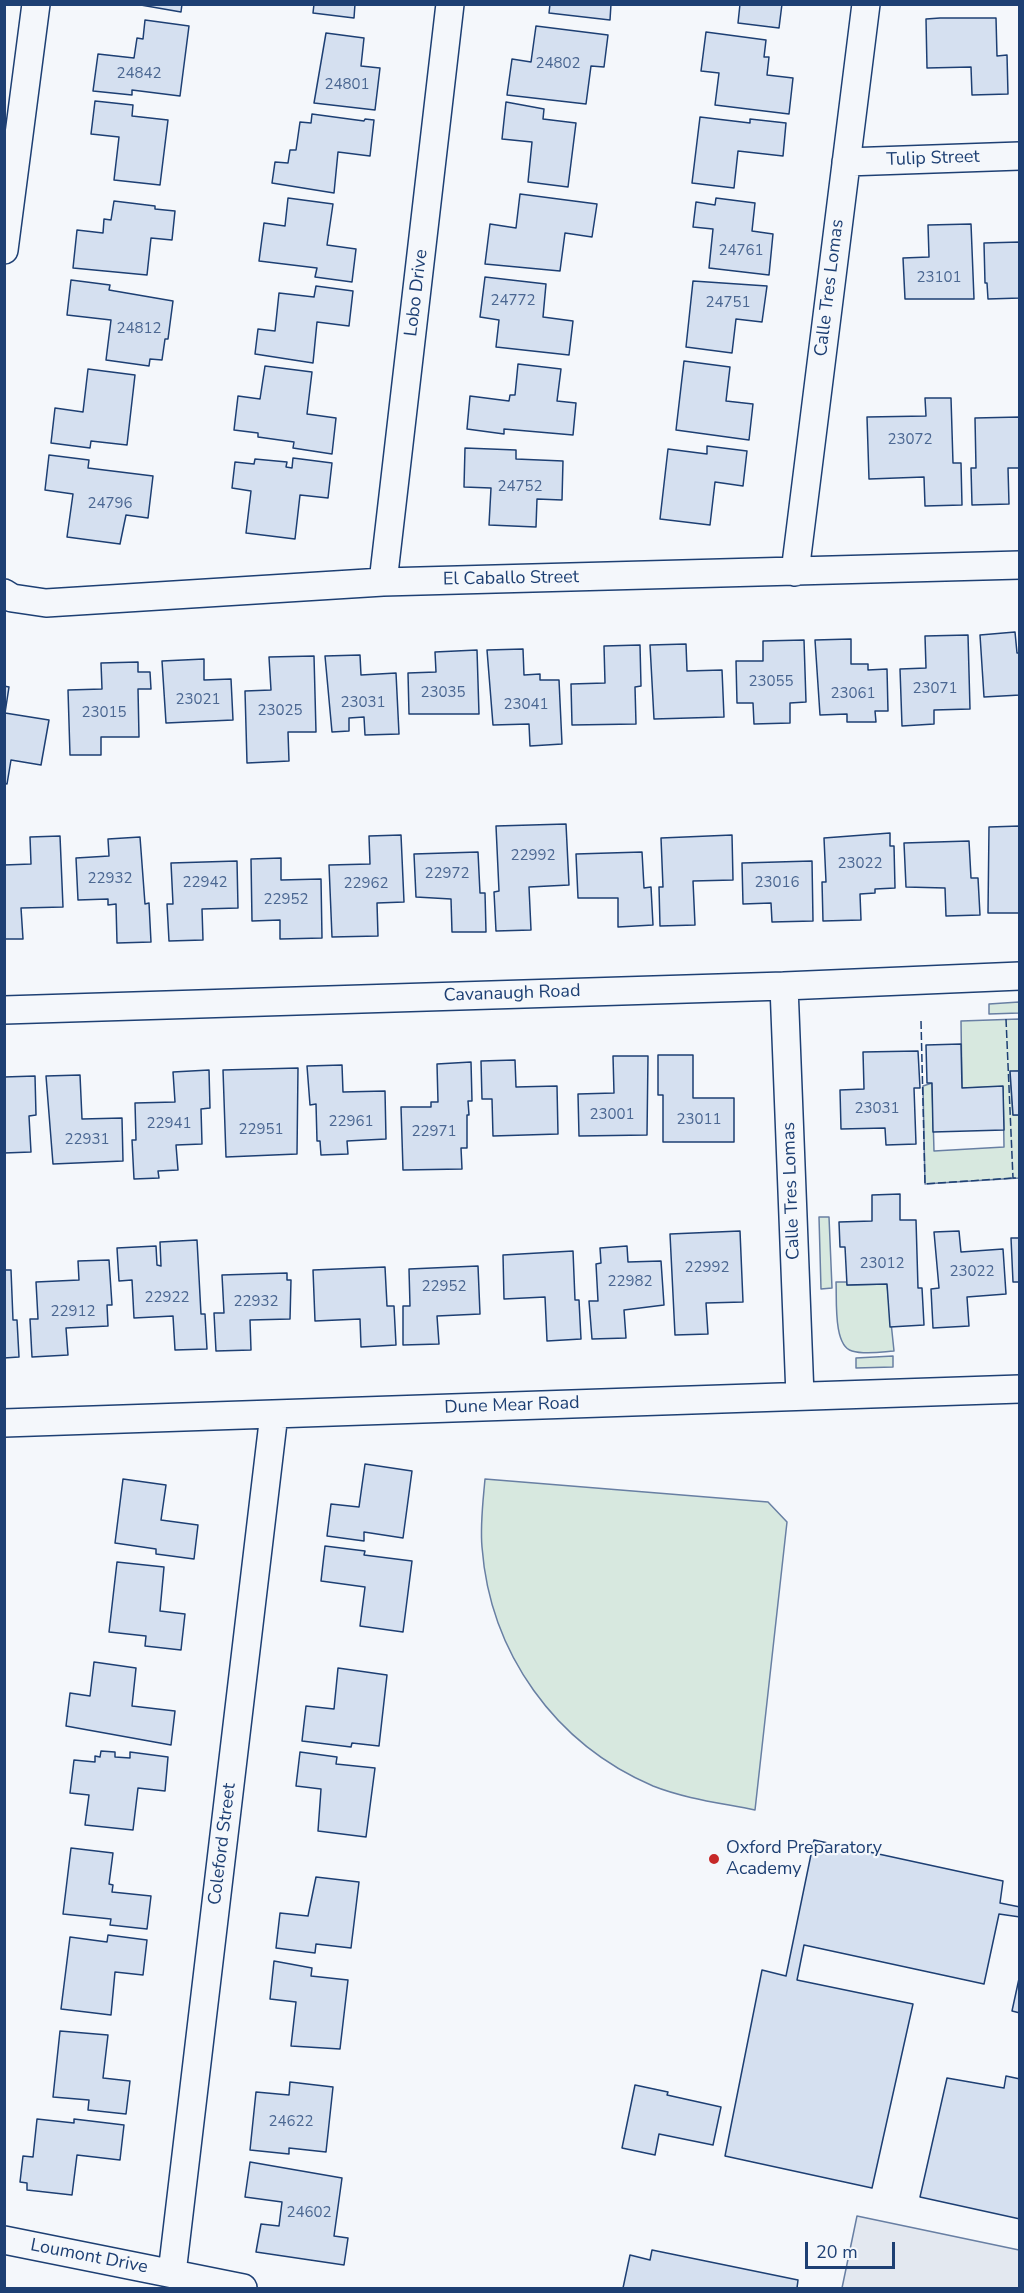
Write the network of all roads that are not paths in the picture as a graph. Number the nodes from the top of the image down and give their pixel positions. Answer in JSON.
{"nodes":[{"id":1,"x":36,"y":4,"type":"edge"},
{"id":2,"x":450,"y":4,"type":"edge"},
{"id":3,"x":866,"y":4,"type":"edge"},
{"id":4,"x":1020,"y":156,"type":"edge"},
{"id":5,"x":846,"y":162,"type":"junction"},
{"id":6,"x":4,"y":250,"type":"edge"},
{"id":7,"x":1020,"y":565,"type":"edge"},
{"id":8,"x":795,"y":572,"type":"junction"},
{"id":9,"x":383,"y":582,"type":"junction"},
{"id":10,"x":4,"y":593,"type":"edge"},
{"id":11,"x":1020,"y":976,"type":"edge"},
{"id":12,"x":784,"y":986,"type":"junction"},
{"id":13,"x":4,"y":1010,"type":"edge"},
{"id":14,"x":1020,"y":1389,"type":"edge"},
{"id":15,"x":800,"y":1396,"type":"junction"},
{"id":16,"x":274,"y":1414,"type":"junction"},
{"id":17,"x":4,"y":1423,"type":"edge"},
{"id":18,"x":4,"y":2240,"type":"edge"},
{"id":19,"x":172,"y":2273,"type":"junction"},
{"id":20,"x":243,"y":2289,"type":"edge"}],
"edges":[{"from":1,"to":6,"type":"street"},
{"from":2,"to":9,"type":"street","name":"Lobo Drive"},
{"from":3,"to":5,"type":"street","name":"Calle Tres Lomas"},
{"from":4,"to":5,"type":"street","name":"Tulip Street"},
{"from":5,"to":8,"type":"street","name":"Calle Tres Lomas"},
{"from":7,"to":8,"type":"street","name":"El Caballo Street"},
{"from":8,"to":9,"type":"street","name":"El Caballo Street"},
{"from":9,"to":10,"type":"street","name":"El Caballo Street"},
{"from":11,"to":12,"type":"street","name":"Cavanaugh Road"},
{"from":12,"to":13,"type":"street","name":"Cavanaugh Road"},
{"from":12,"to":15,"type":"street","name":"Calle Tres Lomas"},
{"from":14,"to":15,"type":"street","name":"Dune Mear Road"},
{"from":15,"to":16,"type":"street","name":"Dune Mear Road"},
{"from":16,"to":17,"type":"street","name":"Dune Mear Road"},
{"from":16,"to":19,"type":"street","name":"Coleford Street"},
{"from":18,"to":19,"type":"street","name":"Loumont Drive"},
{"from":19,"to":20,"type":"street","name":"Loumont Drive"}]}
